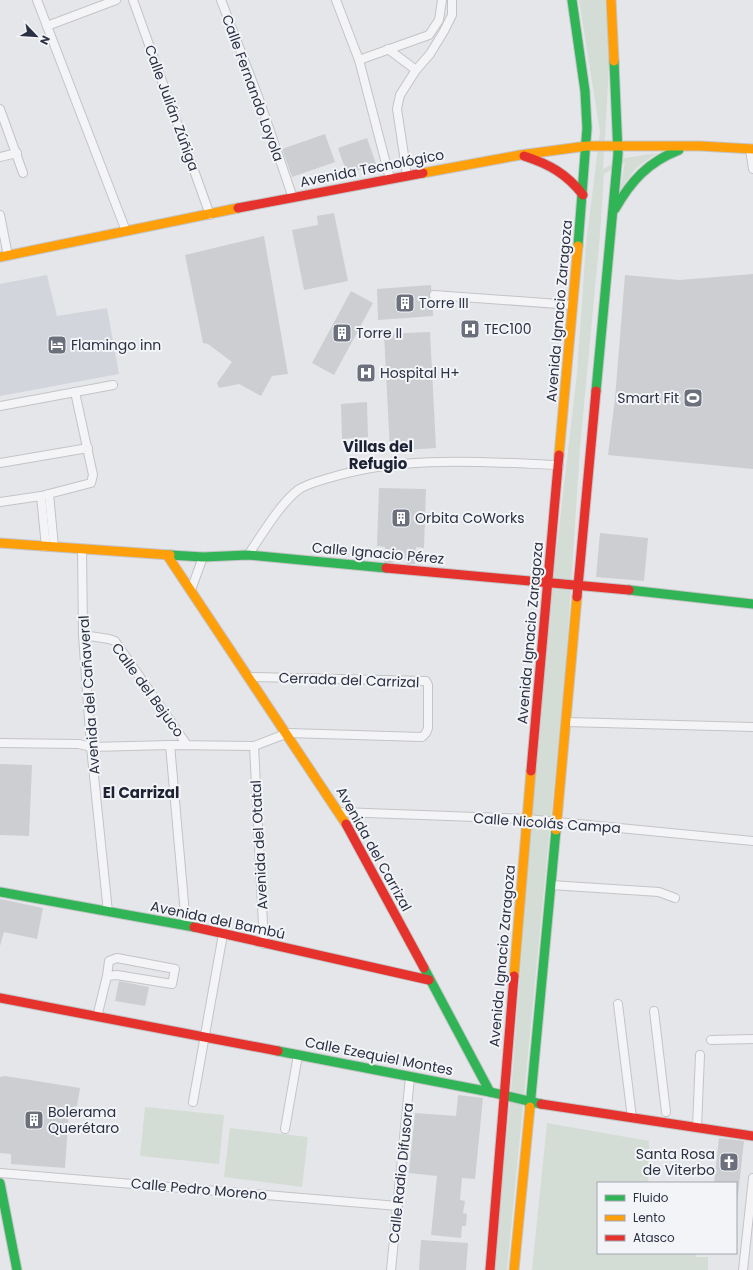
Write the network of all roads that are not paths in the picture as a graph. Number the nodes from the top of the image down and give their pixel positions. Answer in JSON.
{"nodes":[{"id":1,"x":37,"y":0,"type":"edge"},
{"id":2,"x":116,"y":0,"type":"edge"},
{"id":3,"x":133,"y":0,"type":"edge"},
{"id":4,"x":221,"y":0,"type":"edge"},
{"id":5,"x":336,"y":0,"type":"edge"},
{"id":6,"x":442,"y":0,"type":"edge"},
{"id":7,"x":452,"y":0,"type":"edge"},
{"id":8,"x":572,"y":0,"type":"edge"},
{"id":9,"x":611,"y":0,"type":"edge"},
{"id":10,"x":47,"y":26,"type":"junction"},
{"id":11,"x":388,"y":49,"type":"junction"},
{"id":12,"x":359,"y":60,"type":"junction"},
{"id":13,"x":416,"y":70,"type":"junction"},
{"id":14,"x":0,"y":109,"type":"edge"},
{"id":15,"x":587,"y":146,"type":"junction"},
{"id":16,"x":690,"y":146,"type":"junction"},
{"id":17,"x":619,"y":147,"type":"junction"},
{"id":18,"x":751,"y":149,"type":"edge"},
{"id":19,"x":17,"y":153,"type":"junction"},
{"id":20,"x":520,"y":155,"type":"junction"},
{"id":21,"x":0,"y":157,"type":"edge"},
{"id":22,"x":753,"y":169,"type":"edge"},
{"id":23,"x":22,"y":173,"type":"dead end"},
{"id":24,"x":407,"y":175,"type":"junction"},
{"id":25,"x":390,"y":179,"type":"junction"},
{"id":26,"x":583,"y":196,"type":"junction"},
{"id":27,"x":293,"y":198,"type":"junction"},
{"id":28,"x":0,"y":215,"type":"edge"},
{"id":29,"x":210,"y":215,"type":"junction"},
{"id":30,"x":612,"y":216,"type":"junction"},
{"id":31,"x":126,"y":231,"type":"junction"},
{"id":32,"x":4,"y":257,"type":"edge"},
{"id":33,"x":434,"y":295,"type":"dead end"},
{"id":34,"x":572,"y":305,"type":"junction"},
{"id":35,"x":113,"y":385,"type":"dead end"},
{"id":36,"x":74,"y":392,"type":"junction"},
{"id":37,"x":0,"y":406,"type":"edge"},
{"id":38,"x":88,"y":448,"type":"junction"},
{"id":39,"x":0,"y":463,"type":"edge"},
{"id":40,"x":559,"y":465,"type":"junction"},
{"id":41,"x":45,"y":495,"type":"junction"},
{"id":42,"x":0,"y":502,"type":"edge"},
{"id":43,"x":0,"y":543,"type":"edge"},
{"id":44,"x":50,"y":547,"type":"junction"},
{"id":45,"x":82,"y":549,"type":"junction"},
{"id":46,"x":167,"y":555,"type":"junction"},
{"id":47,"x":248,"y":555,"type":"junction"},
{"id":48,"x":204,"y":557,"type":"junction"},
{"id":49,"x":548,"y":583,"type":"junction"},
{"id":50,"x":578,"y":584,"type":"junction"},
{"id":51,"x":191,"y":590,"type":"junction"},
{"id":52,"x":753,"y":604,"type":"edge"},
{"id":53,"x":83,"y":635,"type":"junction"},
{"id":54,"x":249,"y":677,"type":"junction"},
{"id":55,"x":566,"y":722,"type":"junction"},
{"id":56,"x":753,"y":727,"type":"edge"},
{"id":57,"x":288,"y":733,"type":"junction"},
{"id":58,"x":0,"y":743,"type":"edge"},
{"id":59,"x":170,"y":745,"type":"junction"},
{"id":60,"x":187,"y":745,"type":"junction"},
{"id":61,"x":254,"y":746,"type":"junction"},
{"id":62,"x":91,"y":747,"type":"junction"},
{"id":63,"x":340,"y":812,"type":"junction"},
{"id":64,"x":527,"y":819,"type":"junction"},
{"id":65,"x":557,"y":821,"type":"junction"},
{"id":66,"x":753,"y":841,"type":"edge"},
{"id":67,"x":551,"y":885,"type":"junction"},
{"id":68,"x":0,"y":892,"type":"edge"},
{"id":69,"x":675,"y":898,"type":"dead end"},
{"id":70,"x":108,"y":912,"type":"junction"},
{"id":71,"x":186,"y":925,"type":"junction"},
{"id":72,"x":223,"y":934,"type":"junction"},
{"id":73,"x":264,"y":944,"type":"junction"},
{"id":74,"x":107,"y":976,"type":"junction"},
{"id":75,"x":429,"y":980,"type":"junction"},
{"id":76,"x":0,"y":998,"type":"edge"},
{"id":77,"x":618,"y":1004,"type":"dead end"},
{"id":78,"x":654,"y":1011,"type":"dead end"},
{"id":79,"x":97,"y":1017,"type":"junction"},
{"id":80,"x":204,"y":1037,"type":"junction"},
{"id":81,"x":753,"y":1038,"type":"edge"},
{"id":82,"x":711,"y":1040,"type":"dead end"},
{"id":83,"x":298,"y":1055,"type":"junction"},
{"id":84,"x":700,"y":1055,"type":"dead end"},
{"id":85,"x":410,"y":1077,"type":"junction"},
{"id":86,"x":490,"y":1092,"type":"junction"},
{"id":87,"x":505,"y":1097,"type":"junction"},
{"id":88,"x":192,"y":1102,"type":"dead end"},
{"id":89,"x":531,"y":1102,"type":"junction"},
{"id":90,"x":666,"y":1112,"type":"dead end"},
{"id":91,"x":632,"y":1118,"type":"junction"},
{"id":92,"x":697,"y":1128,"type":"junction"},
{"id":93,"x":285,"y":1129,"type":"dead end"},
{"id":94,"x":753,"y":1136,"type":"edge"},
{"id":95,"x":0,"y":1173,"type":"edge"},
{"id":96,"x":753,"y":1178,"type":"edge"},
{"id":97,"x":0,"y":1183,"type":"edge"},
{"id":98,"x":398,"y":1206,"type":"junction"},
{"id":99,"x":17,"y":1270,"type":"edge"},
{"id":100,"x":391,"y":1270,"type":"edge"},
{"id":101,"x":490,"y":1270,"type":"edge"},
{"id":102,"x":514,"y":1270,"type":"edge"},
{"id":103,"x":743,"y":1270,"type":"edge"}],
"edges":[{"from":1,"to":10,"type":"street"},
{"from":2,"to":10,"type":"street"},
{"from":3,"to":29,"type":"street","name":"Calle Julián Zúñiga"},
{"from":4,"to":27,"type":"street","name":"Calle Fernando Loyola"},
{"from":5,"to":12,"type":"street"},
{"from":6,"to":11,"type":"street"},
{"from":7,"to":13,"type":"street"},
{"from":8,"to":15,"type":"main road","name":"Avenida Ignacio Zaragoza"},
{"from":9,"to":17,"type":"main road"},
{"from":10,"to":31,"type":"street"},
{"from":11,"to":12,"type":"street"},
{"from":11,"to":13,"type":"street"},
{"from":12,"to":25,"type":"street"},
{"from":13,"to":24,"type":"street"},
{"from":14,"to":19,"type":"street"},
{"from":15,"to":17,"type":"main road","name":"Avenida Tecnológico"},
{"from":15,"to":20,"type":"main road","name":"Avenida Tecnológico"},
{"from":15,"to":26,"type":"main road","name":"Avenida Ignacio Zaragoza"},
{"from":16,"to":17,"type":"main road","name":"Avenida Tecnológico"},
{"from":16,"to":18,"type":"main road","name":"Avenida Tecnológico"},
{"from":16,"to":30,"type":"main road"},
{"from":17,"to":30,"type":"main road"},
{"from":18,"to":22,"type":"street"},
{"from":19,"to":21,"type":"street"},
{"from":19,"to":23,"type":"street"},
{"from":20,"to":24,"type":"main road","name":"Avenida Tecnológico"},
{"from":20,"to":26,"type":"main road"},
{"from":24,"to":25,"type":"main road","name":"Avenida Tecnológico"},
{"from":25,"to":27,"type":"main road","name":"Avenida Tecnológico"},
{"from":26,"to":34,"type":"main road","name":"Avenida Ignacio Zaragoza"},
{"from":27,"to":29,"type":"main road","name":"Avenida Tecnológico"},
{"from":28,"to":32,"type":"street"},
{"from":29,"to":31,"type":"main road","name":"Avenida Tecnológico"},
{"from":30,"to":50,"type":"main road"},
{"from":31,"to":32,"type":"main road","name":"Avenida Tecnológico"},
{"from":33,"to":34,"type":"street"},
{"from":34,"to":40,"type":"main road","name":"Avenida Ignacio Zaragoza"},
{"from":35,"to":36,"type":"street"},
{"from":36,"to":37,"type":"street"},
{"from":36,"to":38,"type":"street"},
{"from":38,"to":39,"type":"street"},
{"from":38,"to":41,"type":"street"},
{"from":40,"to":47,"type":"street"},
{"from":40,"to":49,"type":"main road","name":"Avenida Ignacio Zaragoza"},
{"from":41,"to":42,"type":"street"},
{"from":41,"to":44,"type":"street"},
{"from":43,"to":44,"type":"main road","name":"Calle Ignacio Pérez"},
{"from":44,"to":45,"type":"main road","name":"Calle Ignacio Pérez"},
{"from":45,"to":46,"type":"main road","name":"Calle Ignacio Pérez"},
{"from":45,"to":53,"type":"street","name":"Avenida del Cañaveral"},
{"from":46,"to":48,"type":"main road","name":"Calle Ignacio Pérez"},
{"from":46,"to":51,"type":"main road","name":"Avenida del Carrizal"},
{"from":47,"to":48,"type":"main road","name":"Calle Ignacio Pérez"},
{"from":47,"to":49,"type":"main road","name":"Calle Ignacio Pérez"},
{"from":48,"to":51,"type":"street"},
{"from":49,"to":50,"type":"main road","name":"Calle Ignacio Pérez"},
{"from":49,"to":64,"type":"main road","name":"Avenida Ignacio Zaragoza"},
{"from":50,"to":52,"type":"main road","name":"Calle Ignacio Pérez"},
{"from":50,"to":55,"type":"main road"},
{"from":51,"to":54,"type":"main road","name":"Avenida del Carrizal"},
{"from":53,"to":60,"type":"street","name":"Calle del Bejuco"},
{"from":53,"to":62,"type":"street","name":"Avenida del Cañaveral"},
{"from":54,"to":57,"type":"main road","name":"Avenida del Carrizal"},
{"from":54,"to":57,"type":"street","name":"Cerrada del Carrizal"},
{"from":55,"to":56,"type":"street"},
{"from":55,"to":65,"type":"main road"},
{"from":57,"to":61,"type":"street"},
{"from":57,"to":63,"type":"main road","name":"Avenida del Carrizal"},
{"from":58,"to":62,"type":"street"},
{"from":59,"to":60,"type":"street"},
{"from":59,"to":62,"type":"street"},
{"from":59,"to":71,"type":"street"},
{"from":60,"to":61,"type":"street"},
{"from":61,"to":73,"type":"street","name":"Avenida del Otatal"},
{"from":62,"to":70,"type":"street","name":"Avenida del Cañaveral"},
{"from":63,"to":64,"type":"street","name":"Calle Nicolás Campa"},
{"from":63,"to":75,"type":"main road","name":"Avenida del Carrizal"},
{"from":64,"to":65,"type":"street","name":"Calle Nicolás Campa"},
{"from":64,"to":87,"type":"main road","name":"Avenida Ignacio Zaragoza"},
{"from":65,"to":66,"type":"street","name":"Calle Nicolás Campa"},
{"from":65,"to":67,"type":"main road"},
{"from":67,"to":69,"type":"street"},
{"from":67,"to":89,"type":"main road"},
{"from":68,"to":70,"type":"main road","name":"Avenida del Bambú"},
{"from":70,"to":71,"type":"main road","name":"Avenida del Bambú"},
{"from":71,"to":72,"type":"main road","name":"Avenida del Bambú"},
{"from":72,"to":73,"type":"main road","name":"Avenida del Bambú"},
{"from":72,"to":80,"type":"street"},
{"from":73,"to":75,"type":"main road","name":"Avenida del Bambú"},
{"from":74,"to":74,"type":"street"},
{"from":74,"to":79,"type":"street"},
{"from":75,"to":86,"type":"main road","name":"Avenida del Carrizal"},
{"from":76,"to":79,"type":"main road","name":"Calle Ezequiel Montes"},
{"from":77,"to":91,"type":"street"},
{"from":78,"to":90,"type":"street"},
{"from":79,"to":80,"type":"main road","name":"Calle Ezequiel Montes"},
{"from":80,"to":83,"type":"main road","name":"Calle Ezequiel Montes"},
{"from":80,"to":88,"type":"street"},
{"from":81,"to":82,"type":"street"},
{"from":83,"to":85,"type":"main road","name":"Calle Ezequiel Montes"},
{"from":83,"to":93,"type":"street"},
{"from":84,"to":92,"type":"street"},
{"from":85,"to":86,"type":"main road","name":"Calle Ezequiel Montes"},
{"from":85,"to":98,"type":"street","name":"Calle Radio Difusora"},
{"from":86,"to":87,"type":"main road","name":"Calle Ezequiel Montes"},
{"from":87,"to":89,"type":"main road","name":"Calle Ezequiel Montes"},
{"from":87,"to":101,"type":"main road","name":"Avenida Ignacio Zaragoza"},
{"from":89,"to":91,"type":"main road","name":"Calle Ezequiel Montes"},
{"from":89,"to":102,"type":"main road"},
{"from":91,"to":92,"type":"main road","name":"Calle Ezequiel Montes"},
{"from":92,"to":94,"type":"main road","name":"Calle Ezequiel Montes"},
{"from":95,"to":98,"type":"street","name":"Calle Pedro Moreno"},
{"from":96,"to":103,"type":"street"},
{"from":97,"to":99,"type":"main road"},
{"from":98,"to":100,"type":"street","name":"Calle Radio Difusora"}]}
